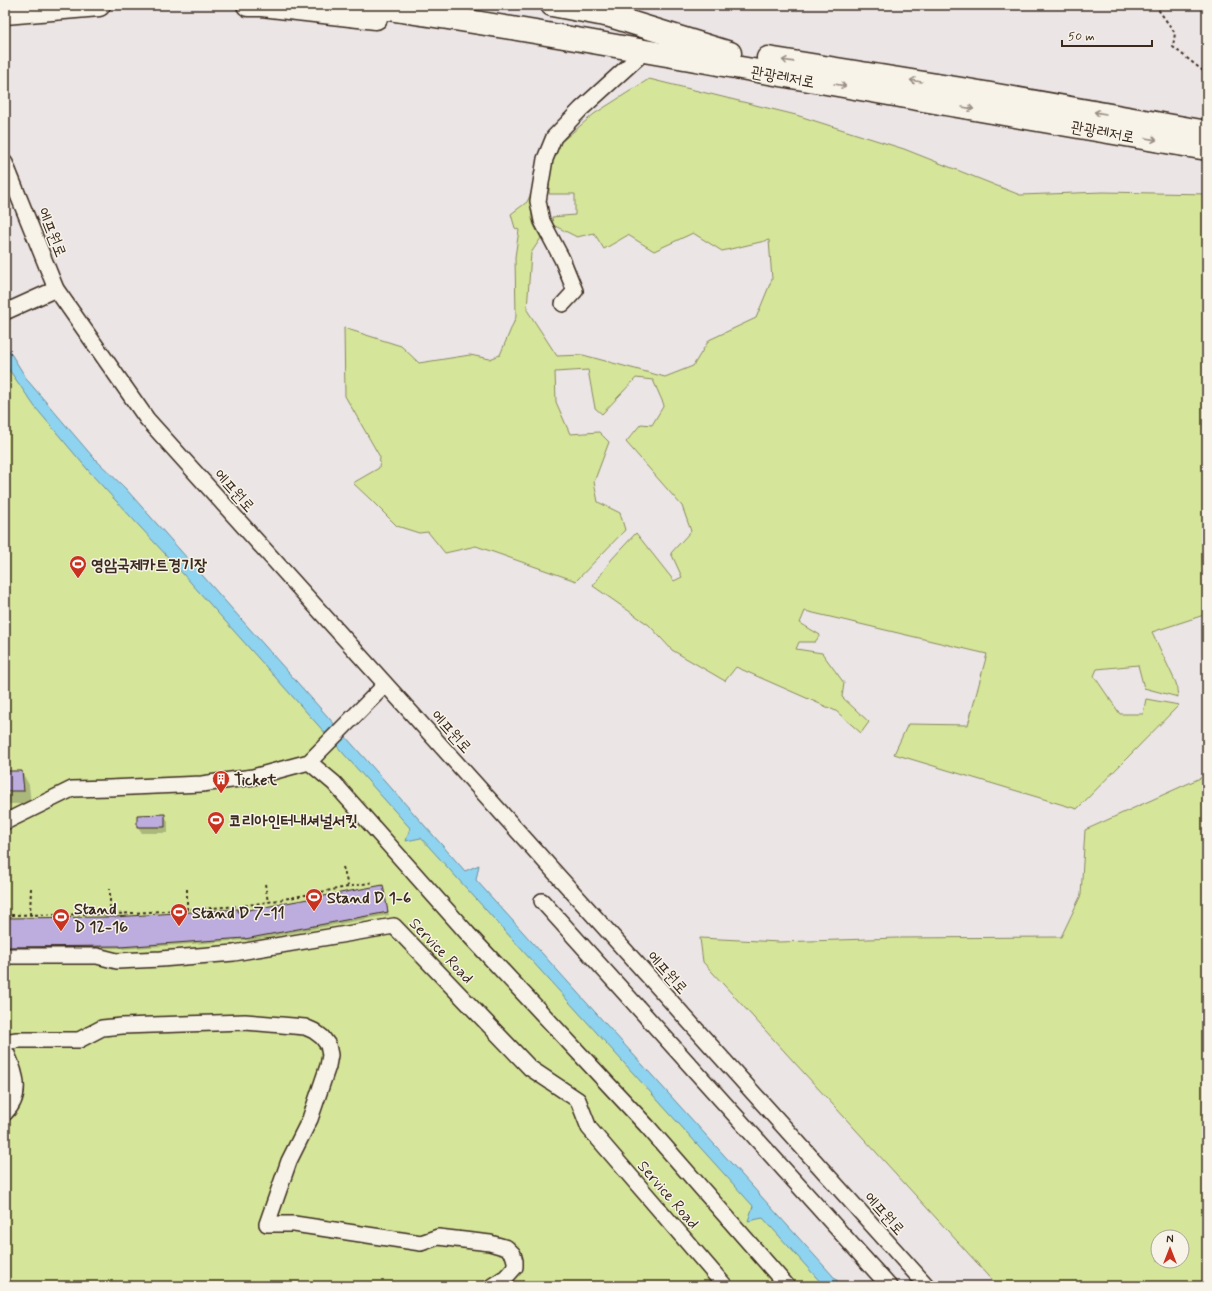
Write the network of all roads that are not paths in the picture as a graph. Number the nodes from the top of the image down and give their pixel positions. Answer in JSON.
{"nodes":[{"id":1,"x":99,"y":5,"type":"edge"},
{"id":2,"x":248,"y":5,"type":"edge"},
{"id":3,"x":360,"y":5,"type":"edge"},
{"id":4,"x":451,"y":5,"type":"edge"},
{"id":5,"x":557,"y":6,"type":"edge"},
{"id":6,"x":32,"y":12,"type":"junction"},
{"id":7,"x":5,"y":13,"type":"edge"},
{"id":8,"x":5,"y":30,"type":"edge"},
{"id":9,"x":574,"y":38,"type":"junction"},
{"id":10,"x":645,"y":51,"type":"junction"},
{"id":11,"x":730,"y":53,"type":"junction"},
{"id":12,"x":1207,"y":132,"type":"edge"},
{"id":13,"x":1207,"y":149,"type":"edge"},
{"id":14,"x":5,"y":163,"type":"edge"},
{"id":15,"x":56,"y":289,"type":"junction"},
{"id":16,"x":563,"y":304,"type":"dead end"},
{"id":17,"x":5,"y":312,"type":"edge"},
{"id":18,"x":385,"y":684,"type":"junction"},
{"id":19,"x":309,"y":762,"type":"junction"},
{"id":20,"x":5,"y":822,"type":"edge"},
{"id":21,"x":542,"y":901,"type":"dead end"},
{"id":22,"x":5,"y":956,"type":"edge"},
{"id":23,"x":6,"y":1048,"type":"edge"},
{"id":24,"x":5,"y":1113,"type":"edge"},
{"id":25,"x":492,"y":1286,"type":"edge"},
{"id":26,"x":725,"y":1286,"type":"edge"},
{"id":27,"x":786,"y":1286,"type":"edge"},
{"id":28,"x":889,"y":1286,"type":"edge"},
{"id":29,"x":927,"y":1286,"type":"edge"}],
"edges":[{"from":1,"to":6,"type":"highway"},
{"from":2,"to":9,"type":"highway"},
{"from":3,"to":9,"type":"highway","name":"관광레저로"},
{"from":4,"to":11,"type":"highway","name":"관광레저로"},
{"from":5,"to":11,"type":"highway"},
{"from":6,"to":7,"type":"highway"},
{"from":6,"to":8,"type":"highway"},
{"from":9,"to":10,"type":"highway","name":"관광레저로"},
{"from":10,"to":13,"type":"highway","name":"관광레저로","one_way":true},
{"from":10,"to":16,"type":"street"},
{"from":12,"to":11,"type":"highway","name":"관광레저로","one_way":true},
{"from":14,"to":15,"type":"street","name":"에프원로"},
{"from":15,"to":17,"type":"street"},
{"from":15,"to":18,"type":"street","name":"에프원로"},
{"from":18,"to":19,"type":"street"},
{"from":18,"to":29,"type":"street","name":"에프원로"},
{"from":19,"to":20,"type":"street"},
{"from":19,"to":27,"type":"street"},
{"from":21,"to":28,"type":"street"},
{"from":22,"to":26,"type":"street","name":"Service Road"},
{"from":23,"to":24,"type":"street"},
{"from":23,"to":25,"type":"street"}]}
